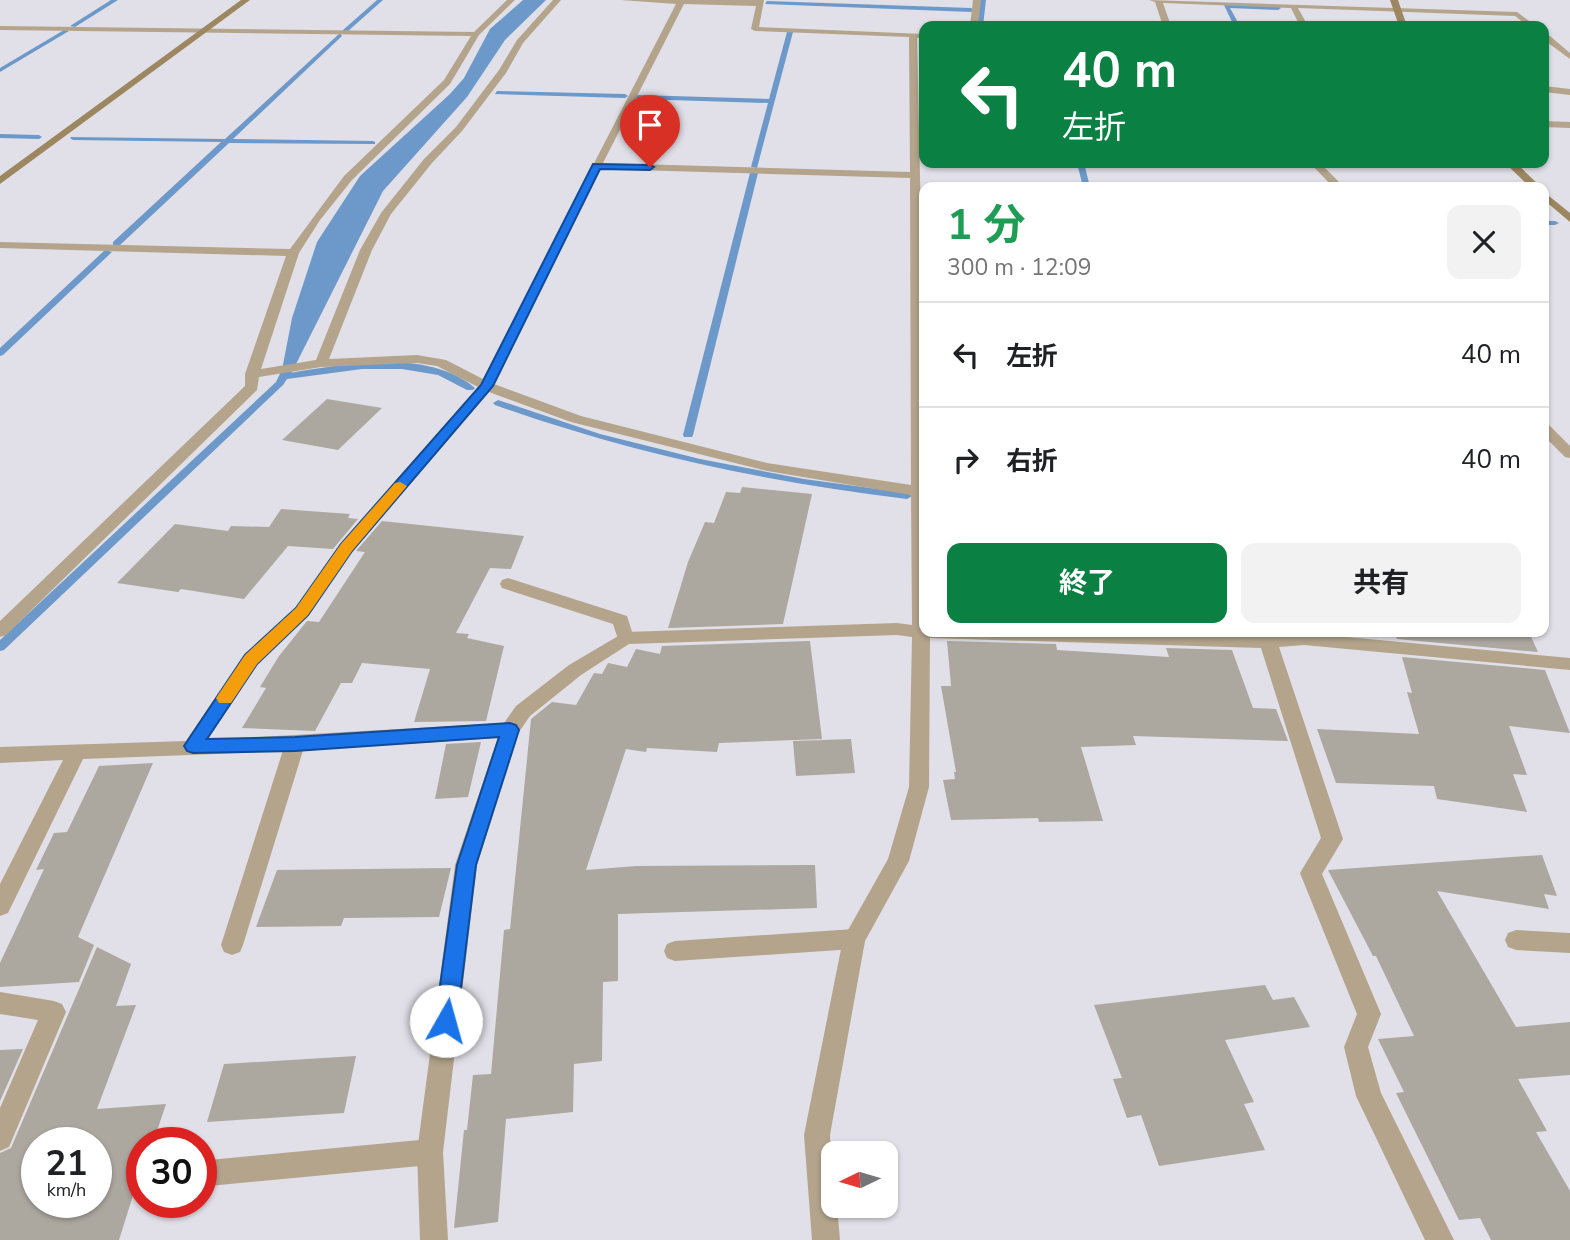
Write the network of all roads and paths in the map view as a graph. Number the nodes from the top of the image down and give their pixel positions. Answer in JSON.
{"nodes":[{"id":1,"x":246,"y":0,"type":"edge"},
{"id":2,"x":511,"y":0,"type":"edge"},
{"id":3,"x":557,"y":0,"type":"edge"},
{"id":4,"x":625,"y":0,"type":"edge"},
{"id":5,"x":976,"y":0,"type":"edge"},
{"id":6,"x":1156,"y":0,"type":"edge"},
{"id":7,"x":1394,"y":0,"type":"edge"},
{"id":8,"x":681,"y":2,"type":"edge"},
{"id":9,"x":760,"y":2,"type":"edge"},
{"id":10,"x":1293,"y":5,"type":"junction"},
{"id":11,"x":1509,"y":7,"type":"dead end"},
{"id":12,"x":1398,"y":9,"type":"junction"},
{"id":13,"x":1517,"y":14,"type":"junction"},
{"id":14,"x":974,"y":21,"type":"edge"},
{"id":15,"x":1165,"y":21,"type":"edge"},
{"id":16,"x":1301,"y":21,"type":"edge"},
{"id":17,"x":1402,"y":21,"type":"edge"},
{"id":18,"x":1526,"y":21,"type":"edge"},
{"id":19,"x":0,"y":27,"type":"edge"},
{"id":20,"x":205,"y":30,"type":"junction"},
{"id":21,"x":476,"y":34,"type":"junction"},
{"id":22,"x":919,"y":36,"type":"edge"},
{"id":23,"x":1549,"y":37,"type":"edge"},
{"id":24,"x":1558,"y":38,"type":"dead end"},
{"id":25,"x":1549,"y":40,"type":"edge"},
{"id":26,"x":1570,"y":57,"type":"edge"},
{"id":27,"x":1549,"y":90,"type":"edge"},
{"id":28,"x":1570,"y":92,"type":"edge"},
{"id":29,"x":1549,"y":124,"type":"edge"},
{"id":30,"x":1570,"y":125,"type":"edge"},
{"id":31,"x":597,"y":166,"type":"junction"},
{"id":32,"x":1320,"y":168,"type":"edge"},
{"id":33,"x":1515,"y":168,"type":"edge"},
{"id":34,"x":915,"y":175,"type":"junction"},
{"id":35,"x":0,"y":181,"type":"edge"},
{"id":36,"x":1334,"y":182,"type":"edge"},
{"id":37,"x":1531,"y":182,"type":"edge"},
{"id":38,"x":1549,"y":200,"type":"edge"},
{"id":39,"x":1570,"y":219,"type":"edge"},
{"id":40,"x":0,"y":245,"type":"edge"},
{"id":41,"x":293,"y":253,"type":"junction"},
{"id":42,"x":919,"y":256,"type":"edge"},
{"id":43,"x":321,"y":363,"type":"junction"},
{"id":44,"x":258,"y":372,"type":"junction"},
{"id":45,"x":486,"y":386,"type":"junction"},
{"id":46,"x":1549,"y":433,"type":"edge"},
{"id":47,"x":1570,"y":454,"type":"edge"},
{"id":48,"x":919,"y":492,"type":"edge"},
{"id":49,"x":508,"y":584,"type":"dead end"},
{"id":50,"x":0,"y":631,"type":"edge"},
{"id":51,"x":919,"y":632,"type":"edge"},
{"id":52,"x":921,"y":637,"type":"edge"},
{"id":53,"x":1094,"y":637,"type":"edge"},
{"id":54,"x":1293,"y":637,"type":"edge"},
{"id":55,"x":1321,"y":637,"type":"edge"},
{"id":56,"x":625,"y":638,"type":"junction"},
{"id":57,"x":1268,"y":642,"type":"junction"},
{"id":58,"x":1570,"y":664,"type":"edge"},
{"id":59,"x":510,"y":730,"type":"junction"},
{"id":60,"x":295,"y":744,"type":"junction"},
{"id":61,"x":193,"y":746,"type":"junction"},
{"id":62,"x":77,"y":752,"type":"junction"},
{"id":63,"x":0,"y":754,"type":"edge"},
{"id":64,"x":0,"y":906,"type":"edge"},
{"id":65,"x":854,"y":939,"type":"junction"},
{"id":66,"x":1516,"y":940,"type":"dead end"},
{"id":67,"x":1570,"y":943,"type":"edge"},
{"id":68,"x":232,"y":945,"type":"dead end"},
{"id":69,"x":675,"y":951,"type":"dead end"},
{"id":70,"x":0,"y":1003,"type":"edge"},
{"id":71,"x":0,"y":1139,"type":"edge"},
{"id":72,"x":430,"y":1152,"type":"junction"},
{"id":73,"x":217,"y":1172,"type":"edge"},
{"id":74,"x":434,"y":1240,"type":"edge"},
{"id":75,"x":826,"y":1240,"type":"edge"},
{"id":76,"x":1440,"y":1240,"type":"edge"}],
"edges":[{"from":1,"to":20,"type":"street"},
{"from":2,"to":21,"type":"street"},
{"from":3,"to":43,"type":"street"},
{"from":4,"to":8,"type":"street"},
{"from":5,"to":14,"type":"street"},
{"from":6,"to":10,"type":"street"},
{"from":6,"to":15,"type":"street"},
{"from":7,"to":12,"type":"street"},
{"from":8,"to":9,"type":"street"},
{"from":8,"to":31,"type":"street"},
{"from":9,"to":22,"type":"street"},
{"from":10,"to":12,"type":"street"},
{"from":10,"to":16,"type":"street"},
{"from":11,"to":13,"type":"street"},
{"from":12,"to":13,"type":"street"},
{"from":12,"to":17,"type":"street"},
{"from":13,"to":18,"type":"street"},
{"from":19,"to":20,"type":"street"},
{"from":20,"to":21,"type":"street"},
{"from":20,"to":35,"type":"street"},
{"from":21,"to":41,"type":"street"},
{"from":22,"to":34,"type":"street"},
{"from":23,"to":24,"type":"street"},
{"from":25,"to":26,"type":"street"},
{"from":27,"to":28,"type":"street"},
{"from":29,"to":30,"type":"street"},
{"from":31,"to":34,"type":"street"},
{"from":31,"to":45,"type":"street"},
{"from":32,"to":36,"type":"street"},
{"from":33,"to":37,"type":"street"},
{"from":34,"to":42,"type":"street"},
{"from":38,"to":39,"type":"street"},
{"from":40,"to":41,"type":"street"},
{"from":41,"to":44,"type":"street"},
{"from":43,"to":44,"type":"street"},
{"from":43,"to":45,"type":"street"},
{"from":44,"to":50,"type":"street"},
{"from":45,"to":48,"type":"street"},
{"from":45,"to":61,"type":"street"},
{"from":46,"to":47,"type":"street"},
{"from":49,"to":56,"type":"street"},
{"from":51,"to":56,"type":"street"},
{"from":52,"to":65,"type":"street"},
{"from":53,"to":57,"type":"street"},
{"from":54,"to":57,"type":"street"},
{"from":55,"to":58,"type":"street"},
{"from":56,"to":59,"type":"street"},
{"from":57,"to":76,"type":"street"},
{"from":59,"to":60,"type":"street"},
{"from":59,"to":72,"type":"street"},
{"from":60,"to":61,"type":"street"},
{"from":60,"to":68,"type":"street"},
{"from":61,"to":62,"type":"street"},
{"from":62,"to":63,"type":"street"},
{"from":62,"to":64,"type":"street"},
{"from":65,"to":69,"type":"street"},
{"from":65,"to":75,"type":"street"},
{"from":66,"to":67,"type":"street"},
{"from":70,"to":71,"type":"street"},
{"from":72,"to":73,"type":"street"},
{"from":72,"to":74,"type":"street"}]}
